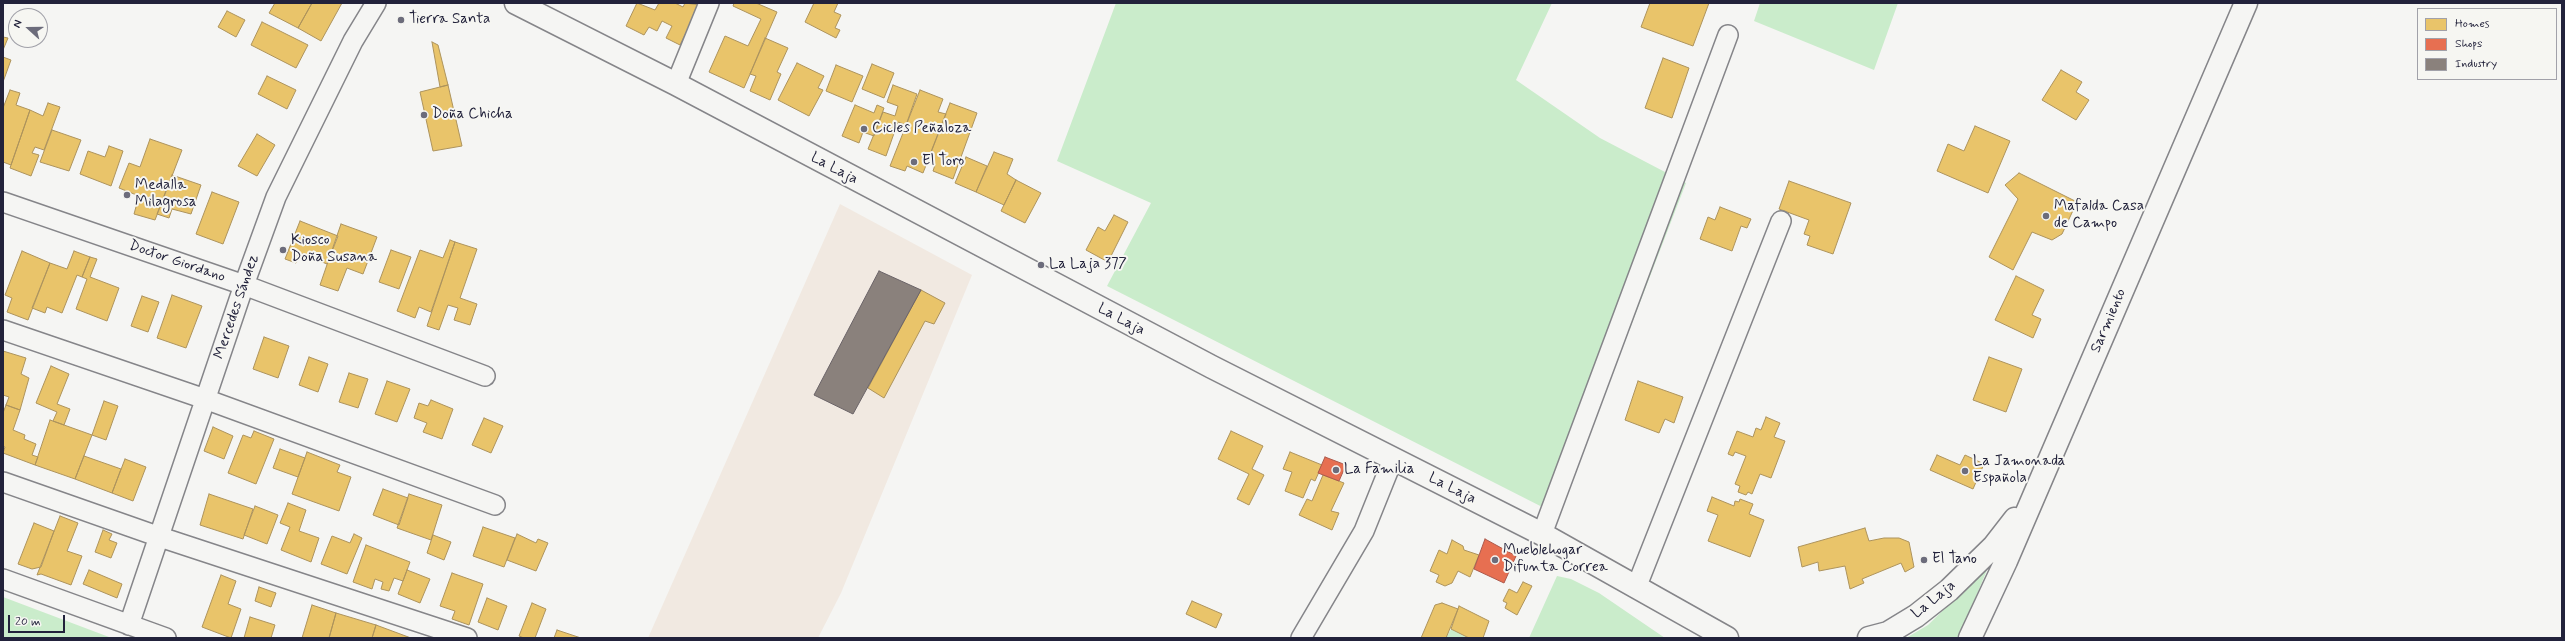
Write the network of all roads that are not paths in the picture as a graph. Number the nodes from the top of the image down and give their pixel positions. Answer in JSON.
{"nodes":[{"id":1,"x":376,"y":3,"type":"edge"},
{"id":2,"x":516,"y":3,"type":"edge"},
{"id":3,"x":709,"y":3,"type":"edge"},
{"id":4,"x":2246,"y":3,"type":"edge"},
{"id":5,"x":1728,"y":35,"type":"dead end"},
{"id":6,"x":676,"y":84,"type":"junction"},
{"id":7,"x":3,"y":202,"type":"edge"},
{"id":8,"x":1781,"y":221,"type":"dead end"},
{"id":9,"x":244,"y":285,"type":"junction"},
{"id":10,"x":3,"y":330,"type":"edge"},
{"id":11,"x":485,"y":376,"type":"dead end"},
{"id":12,"x":205,"y":399,"type":"junction"},
{"id":13,"x":1392,"y":459,"type":"junction"},
{"id":14,"x":3,"y":482,"type":"edge"},
{"id":15,"x":2035,"y":493,"type":"junction"},
{"id":16,"x":495,"y":505,"type":"dead end"},
{"id":17,"x":1542,"y":534,"type":"junction"},
{"id":18,"x":157,"y":536,"type":"junction"},
{"id":19,"x":3,"y":579,"type":"edge"},
{"id":20,"x":1636,"y":588,"type":"junction"},
{"id":21,"x":129,"y":625,"type":"junction"},
{"id":22,"x":1731,"y":637,"type":"edge"},
{"id":23,"x":166,"y":638,"type":"edge"},
{"id":24,"x":467,"y":638,"type":"edge"},
{"id":25,"x":1301,"y":638,"type":"edge"},
{"id":26,"x":1869,"y":638,"type":"edge"},
{"id":27,"x":1970,"y":638,"type":"edge"}],
"edges":[{"from":1,"to":9,"type":"street","name":"Mercedes Sández"},
{"from":2,"to":6,"type":"main road","name":"La Laja"},
{"from":3,"to":6,"type":"street"},
{"from":4,"to":15,"type":"main road","name":"Sarmiento"},
{"from":5,"to":17,"type":"street"},
{"from":6,"to":13,"type":"main road","name":"La Laja"},
{"from":7,"to":9,"type":"street","name":"Doctor Giordano"},
{"from":8,"to":20,"type":"street"},
{"from":9,"to":11,"type":"street","name":"Doctor Giordano"},
{"from":9,"to":12,"type":"street","name":"Mercedes Sández"},
{"from":10,"to":12,"type":"street"},
{"from":12,"to":16,"type":"street"},
{"from":12,"to":18,"type":"street","name":"Mercedes Sández"},
{"from":13,"to":17,"type":"main road","name":"La Laja"},
{"from":13,"to":25,"type":"street"},
{"from":14,"to":18,"type":"street"},
{"from":15,"to":26,"type":"main road","name":"La Laja"},
{"from":15,"to":27,"type":"main road","name":"Sarmiento"},
{"from":17,"to":20,"type":"main road","name":"La Laja"},
{"from":18,"to":21,"type":"street","name":"Mercedes Sández"},
{"from":18,"to":24,"type":"street"},
{"from":19,"to":21,"type":"street"},
{"from":20,"to":22,"type":"main road","name":"La Laja"},
{"from":21,"to":23,"type":"street"}]}
